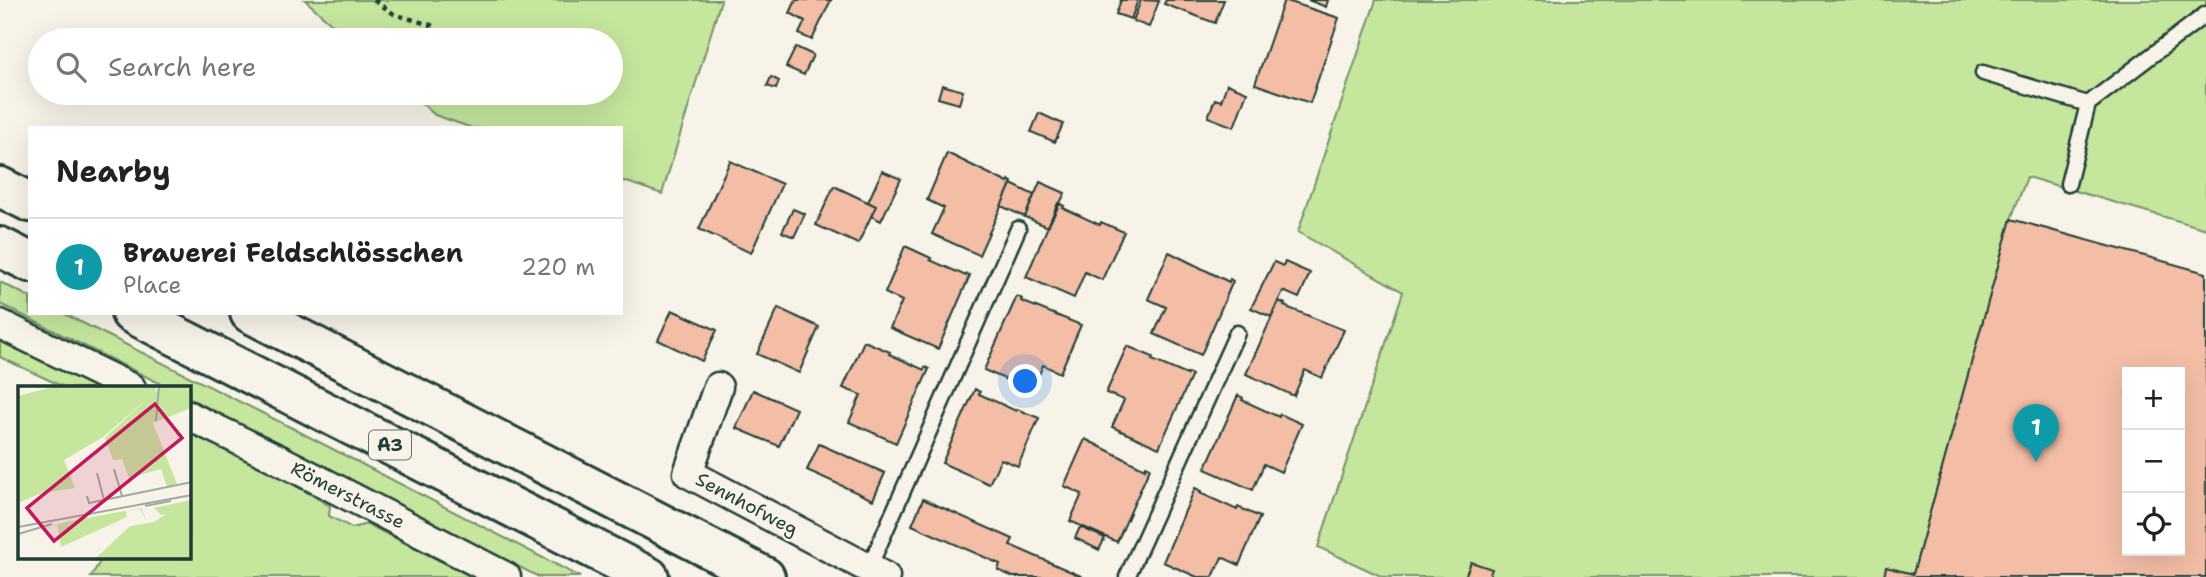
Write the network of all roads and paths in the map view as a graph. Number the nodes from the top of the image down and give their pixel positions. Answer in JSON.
{"nodes":[{"id":1,"x":374,"y":0,"type":"edge"},
{"id":2,"x":2206,"y":13,"type":"edge"},
{"id":3,"x":434,"y":26,"type":"dead end"},
{"id":4,"x":1983,"y":73,"type":"dead end"},
{"id":5,"x":2088,"y":104,"type":"junction"},
{"id":6,"x":2068,"y":184,"type":"dead end"},
{"id":7,"x":0,"y":187,"type":"edge"},
{"id":8,"x":28,"y":201,"type":"edge"},
{"id":9,"x":1018,"y":229,"type":"dead end"},
{"id":10,"x":0,"y":247,"type":"edge"},
{"id":11,"x":28,"y":261,"type":"edge"},
{"id":12,"x":135,"y":315,"type":"edge"},
{"id":13,"x":254,"y":315,"type":"edge"},
{"id":14,"x":0,"y":324,"type":"edge"},
{"id":15,"x":1237,"y":333,"type":"dead end"},
{"id":16,"x":127,"y":386,"type":"edge"},
{"id":17,"x":718,"y":387,"type":"dead end"},
{"id":18,"x":191,"y":417,"type":"edge"},
{"id":19,"x":877,"y":573,"type":"edge"},
{"id":20,"x":506,"y":577,"type":"edge"},
{"id":21,"x":649,"y":577,"type":"edge"},
{"id":22,"x":765,"y":577,"type":"edge"},
{"id":23,"x":1128,"y":577,"type":"edge"}],
"edges":[{"from":1,"to":3,"type":"path"},
{"from":2,"to":5,"type":"lane"},
{"from":4,"to":5,"type":"lane"},
{"from":5,"to":6,"type":"lane"},
{"from":7,"to":8,"type":"highway"},
{"from":9,"to":19,"type":"lane"},
{"from":10,"to":11,"type":"highway"},
{"from":12,"to":21,"type":"highway","number":"A3"},
{"from":13,"to":22,"type":"highway"},
{"from":14,"to":16,"type":"street"},
{"from":15,"to":23,"type":"lane"},
{"from":17,"to":19,"type":"street","name":"Sennhofweg"},
{"from":18,"to":20,"type":"street","name":"Römerstrasse"}]}
